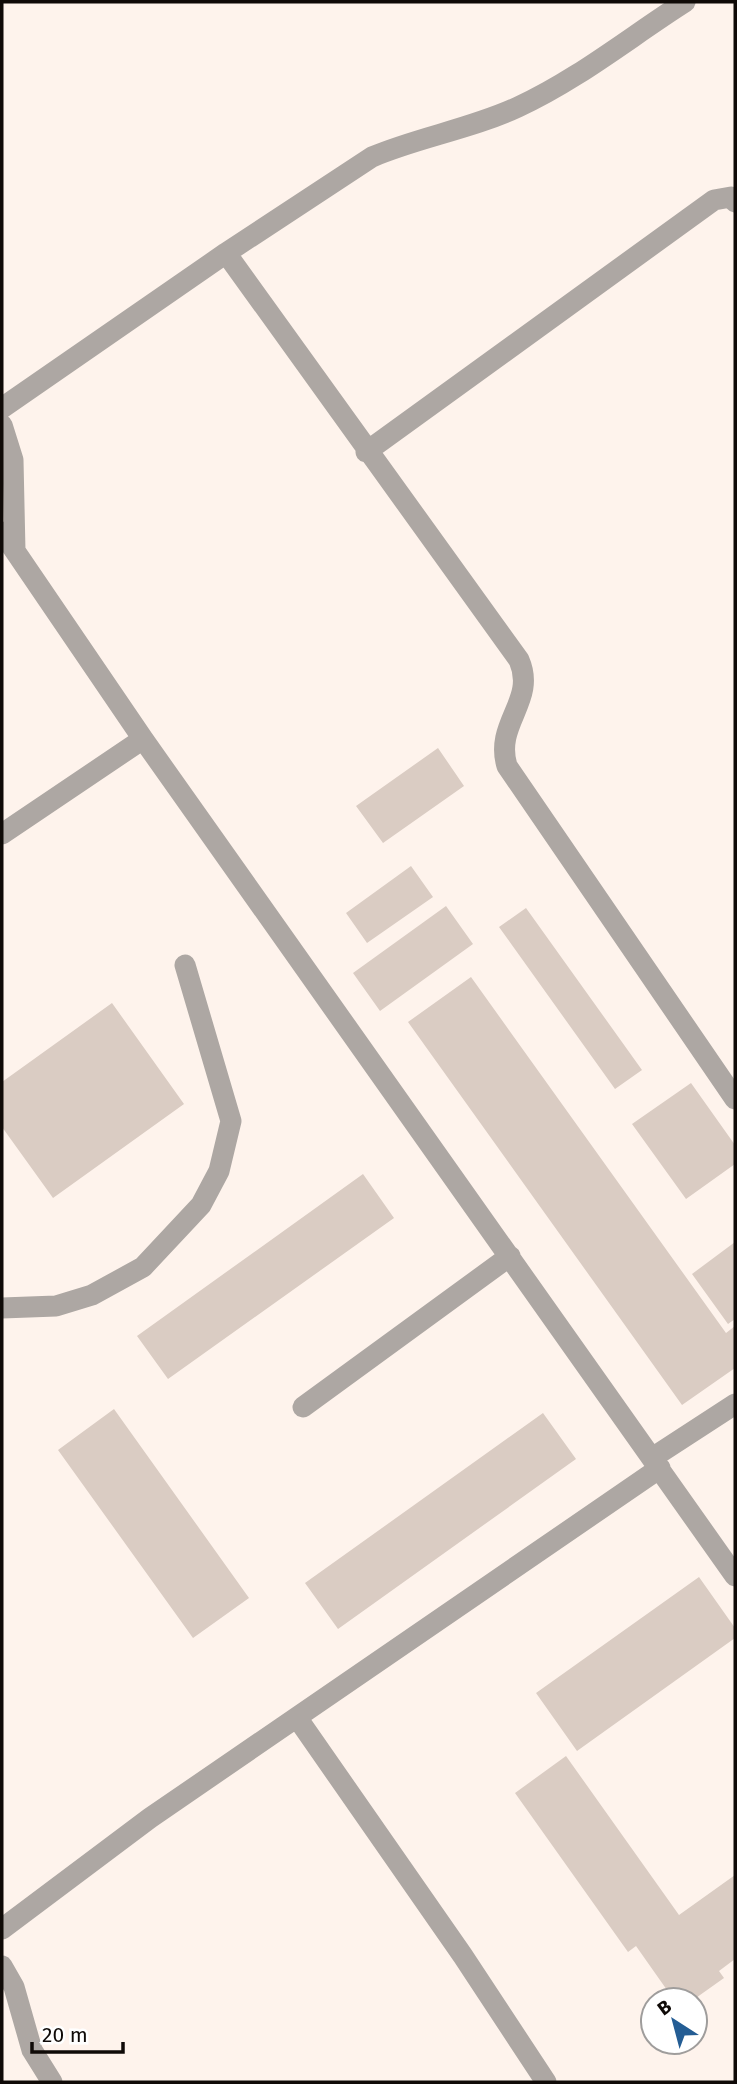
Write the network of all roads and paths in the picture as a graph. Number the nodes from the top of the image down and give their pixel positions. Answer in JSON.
{"nodes":[{"id":1,"x":685,"y":2,"type":"edge"},
{"id":2,"x":735,"y":202,"type":"edge"},
{"id":3,"x":226,"y":253,"type":"junction"},
{"id":4,"x":2,"y":408,"type":"edge"},
{"id":5,"x":2,"y":425,"type":"edge"},
{"id":6,"x":366,"y":452,"type":"junction"},
{"id":7,"x":2,"y":532,"type":"edge"},
{"id":8,"x":15,"y":551,"type":"junction"},
{"id":9,"x":143,"y":739,"type":"junction"},
{"id":10,"x":2,"y":834,"type":"edge"},
{"id":11,"x":185,"y":965,"type":"dead end"},
{"id":12,"x":735,"y":1099,"type":"edge"},
{"id":13,"x":510,"y":1256,"type":"junction"},
{"id":14,"x":2,"y":1308,"type":"edge"},
{"id":15,"x":735,"y":1404,"type":"edge"},
{"id":16,"x":303,"y":1407,"type":"dead end"},
{"id":17,"x":656,"y":1463,"type":"junction"},
{"id":18,"x":735,"y":1576,"type":"edge"},
{"id":19,"x":298,"y":1719,"type":"junction"},
{"id":20,"x":2,"y":1929,"type":"edge"},
{"id":21,"x":2,"y":1966,"type":"edge"},
{"id":22,"x":52,"y":2082,"type":"edge"},
{"id":23,"x":546,"y":2082,"type":"edge"}],
"edges":[{"from":1,"to":3,"type":"street"},
{"from":2,"to":6,"type":"street"},
{"from":3,"to":4,"type":"street"},
{"from":3,"to":6,"type":"street"},
{"from":5,"to":8,"type":"street"},
{"from":6,"to":12,"type":"street"},
{"from":7,"to":8,"type":"street"},
{"from":8,"to":9,"type":"street"},
{"from":9,"to":10,"type":"street"},
{"from":9,"to":13,"type":"street"},
{"from":11,"to":14,"type":"street"},
{"from":13,"to":16,"type":"street"},
{"from":13,"to":17,"type":"street"},
{"from":15,"to":17,"type":"street"},
{"from":17,"to":18,"type":"street"},
{"from":17,"to":19,"type":"street"},
{"from":19,"to":20,"type":"street"},
{"from":19,"to":23,"type":"street"},
{"from":21,"to":22,"type":"street"}]}
